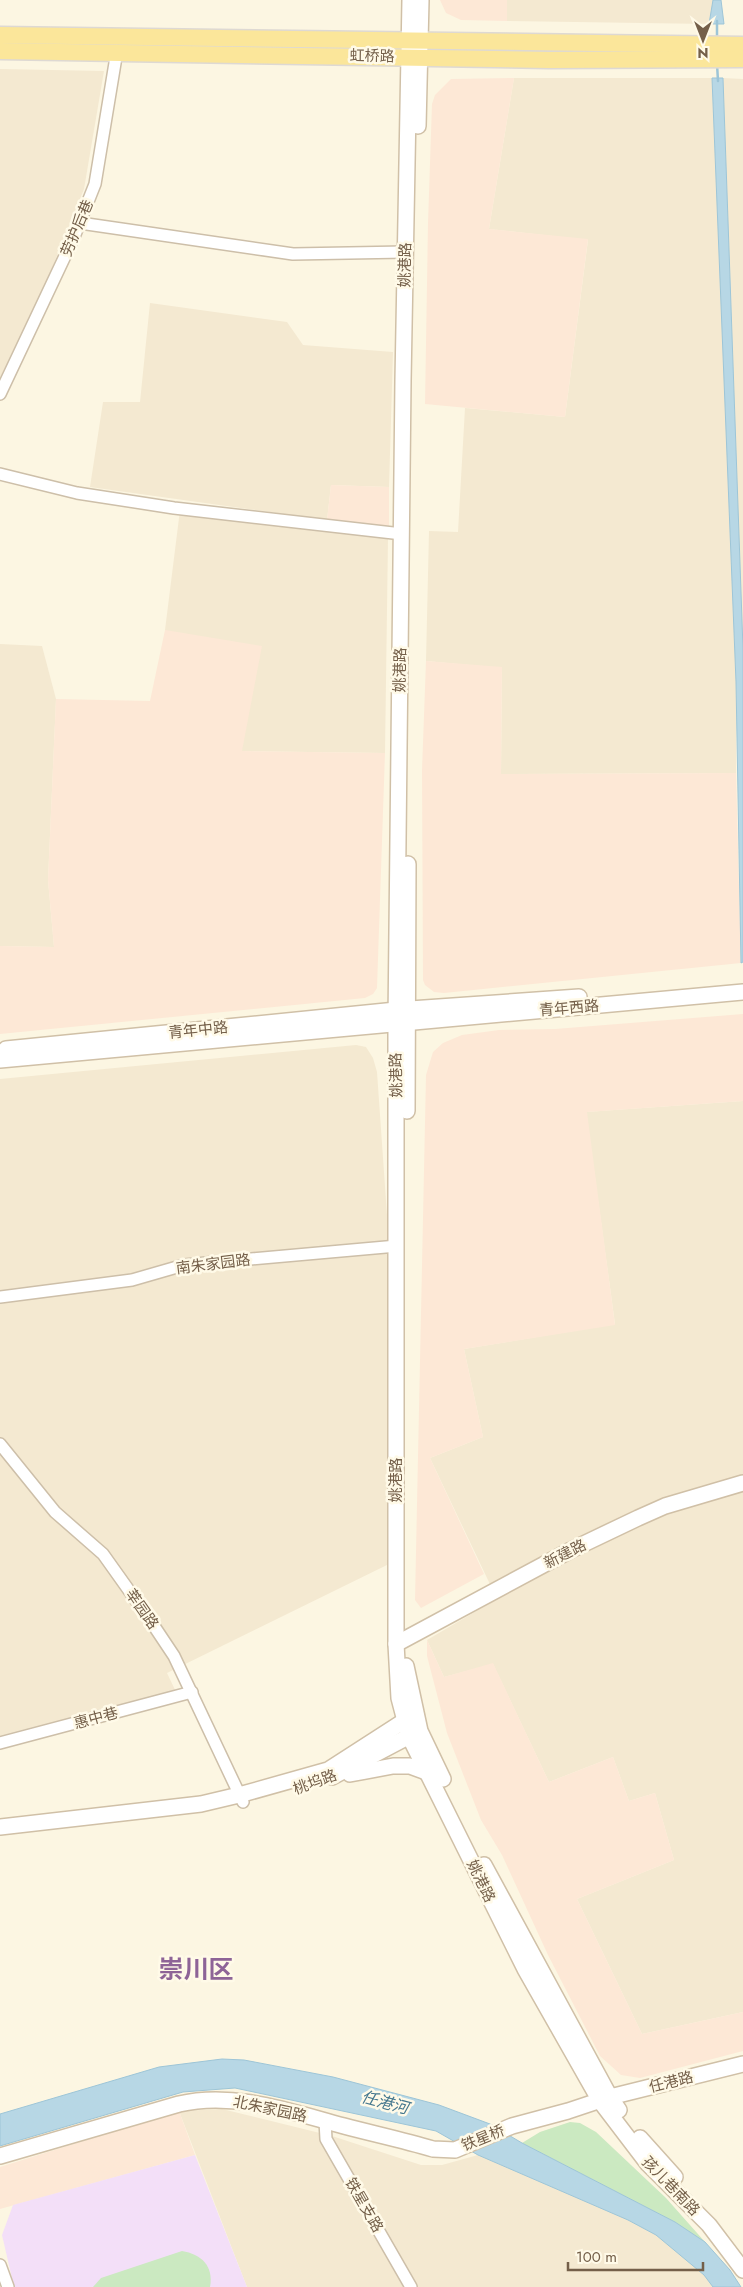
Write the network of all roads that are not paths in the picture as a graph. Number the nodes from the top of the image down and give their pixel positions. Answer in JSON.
{"nodes":[{"id":1,"x":410,"y":0,"type":"edge"},
{"id":2,"x":421,"y":0,"type":"edge"},
{"id":3,"x":0,"y":35,"type":"edge"},
{"id":4,"x":743,"y":45,"type":"edge"},
{"id":5,"x":415,"y":50,"type":"junction"},
{"id":6,"x":0,"y":51,"type":"edge"},
{"id":7,"x":117,"y":51,"type":"junction"},
{"id":8,"x":718,"y":52,"type":"junction"},
{"id":9,"x":743,"y":59,"type":"edge"},
{"id":10,"x":80,"y":223,"type":"junction"},
{"id":11,"x":405,"y":252,"type":"junction"},
{"id":12,"x":0,"y":394,"type":"edge"},
{"id":13,"x":0,"y":474,"type":"edge"},
{"id":14,"x":402,"y":534,"type":"junction"},
{"id":15,"x":743,"y":983,"type":"edge"},
{"id":16,"x":743,"y":992,"type":"edge"},
{"id":17,"x":402,"y":1016,"type":"junction"},
{"id":18,"x":0,"y":1050,"type":"edge"},
{"id":19,"x":0,"y":1060,"type":"edge"},
{"id":20,"x":397,"y":1246,"type":"junction"},
{"id":21,"x":0,"y":1297,"type":"edge"},
{"id":22,"x":0,"y":1444,"type":"edge"},
{"id":23,"x":743,"y":1483,"type":"edge"},
{"id":24,"x":400,"y":1642,"type":"junction"},
{"id":25,"x":192,"y":1692,"type":"junction"},
{"id":26,"x":412,"y":1726,"type":"junction"},
{"id":27,"x":0,"y":1743,"type":"edge"},
{"id":28,"x":429,"y":1773,"type":"junction"},
{"id":29,"x":331,"y":1778,"type":"junction"},
{"id":30,"x":241,"y":1799,"type":"junction"},
{"id":31,"x":0,"y":1827,"type":"edge"},
{"id":32,"x":743,"y":2064,"type":"edge"},
{"id":33,"x":605,"y":2099,"type":"junction"},
{"id":34,"x":325,"y":2121,"type":"junction"},
{"id":35,"x":455,"y":2150,"type":"joint"},
{"id":36,"x":0,"y":2156,"type":"edge"},
{"id":37,"x":743,"y":2253,"type":"edge"},
{"id":38,"x":0,"y":2265,"type":"edge"},
{"id":39,"x":743,"y":2270,"type":"edge"},
{"id":40,"x":8,"y":2287,"type":"edge"},
{"id":41,"x":411,"y":2287,"type":"edge"}],
"edges":[{"from":1,"to":5,"type":"main road","name":"姚港路"},
{"from":2,"to":5,"type":"main road","name":"姚港路"},
{"from":3,"to":5,"type":"main road","name":"虹桥路"},
{"from":4,"to":8,"type":"main road","name":"虹桥路"},
{"from":5,"to":7,"type":"main road","name":"虹桥路"},
{"from":5,"to":8,"type":"main road","name":"虹桥路"},
{"from":5,"to":11,"type":"main road","name":"姚港路"},
{"from":5,"to":17,"type":"main road","name":"姚港路"},
{"from":6,"to":7,"type":"main road","name":"虹桥路"},
{"from":7,"to":10,"type":"street","name":"劳护后巷"},
{"from":8,"to":9,"type":"main road","name":"虹桥路"},
{"from":10,"to":11,"type":"street"},
{"from":10,"to":12,"type":"street","name":"劳护后巷"},
{"from":11,"to":14,"type":"main road","name":"姚港路"},
{"from":13,"to":14,"type":"street"},
{"from":14,"to":17,"type":"main road","name":"姚港路"},
{"from":15,"to":17,"type":"main road","name":"青年西路"},
{"from":16,"to":17,"type":"main road","name":"青年西路"},
{"from":17,"to":18,"type":"main road","name":"青年中路"},
{"from":17,"to":19,"type":"main road","name":"青年中路"},
{"from":17,"to":20,"type":"main road","name":"姚港路"},
{"from":17,"to":24,"type":"main road","name":"姚港路"},
{"from":20,"to":21,"type":"street","name":"南朱家园路"},
{"from":20,"to":24,"type":"main road","name":"姚港路"},
{"from":22,"to":25,"type":"street","name":"莘园路"},
{"from":23,"to":24,"type":"main road","name":"新建路"},
{"from":24,"to":26,"type":"main road","name":"姚港路"},
{"from":25,"to":27,"type":"street","name":"惠中巷"},
{"from":25,"to":30,"type":"street","name":"莘园路"},
{"from":26,"to":28,"type":"main road","name":"姚港路"},
{"from":26,"to":29,"type":"main road","name":"桃坞路"},
{"from":26,"to":30,"type":"main road","name":"桃坞路"},
{"from":26,"to":33,"type":"main road","name":"姚港路"},
{"from":28,"to":29,"type":"main road"},
{"from":28,"to":33,"type":"main road","name":"姚港路"},
{"from":29,"to":30,"type":"main road","name":"桃坞路"},
{"from":30,"to":31,"type":"main road","name":"桃坞路"},
{"from":32,"to":33,"type":"main road","name":"任港路"},
{"from":33,"to":35,"type":"main road","name":"铁星桥"},
{"from":33,"to":37,"type":"main road","name":"孩儿巷南路"},
{"from":33,"to":39,"type":"main road","name":"孩儿巷南路"},
{"from":34,"to":35,"type":"main road","name":"北朱家园路"},
{"from":34,"to":36,"type":"main road","name":"北朱家园路"},
{"from":34,"to":41,"type":"street","name":"铁星支路"},
{"from":38,"to":40,"type":"street"}]}
